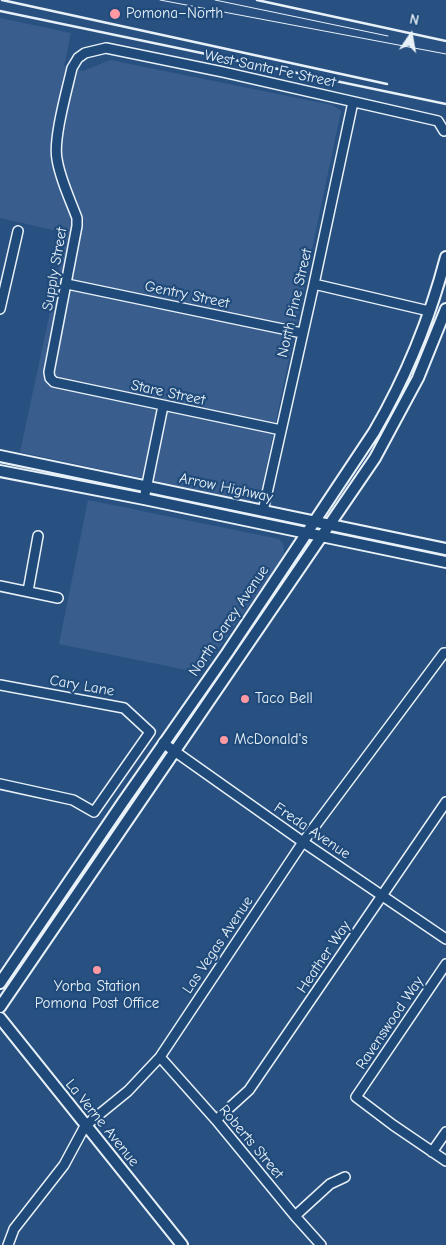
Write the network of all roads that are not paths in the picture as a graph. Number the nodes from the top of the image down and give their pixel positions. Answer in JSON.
{"nodes":[{"id":1,"x":85,"y":53,"type":"joint"},
{"id":2,"x":353,"y":102,"type":"junction"},
{"id":3,"x":444,"y":132,"type":"dead end"},
{"id":4,"x":18,"y":231,"type":"dead end"},
{"id":5,"x":446,"y":257,"type":"edge"},
{"id":6,"x":5,"y":267,"type":"edge"},
{"id":7,"x":67,"y":284,"type":"junction"},
{"id":8,"x":314,"y":284,"type":"junction"},
{"id":9,"x":0,"y":309,"type":"edge"},
{"id":10,"x":446,"y":309,"type":"edge"},
{"id":11,"x":429,"y":311,"type":"junction"},
{"id":12,"x":302,"y":333,"type":"junction"},
{"id":13,"x":430,"y":350,"type":"junction"},
{"id":14,"x":50,"y":378,"type":"joint"},
{"id":15,"x":163,"y":406,"type":"junction"},
{"id":16,"x":281,"y":430,"type":"junction"},
{"id":17,"x":0,"y":456,"type":"edge"},
{"id":18,"x":0,"y":471,"type":"edge"},
{"id":19,"x":146,"y":487,"type":"junction"},
{"id":20,"x":144,"y":499,"type":"junction"},
{"id":21,"x":263,"y":511,"type":"junction"},
{"id":22,"x":314,"y":521,"type":"junction"},
{"id":23,"x":329,"y":525,"type":"junction"},
{"id":24,"x":306,"y":533,"type":"junction"},
{"id":25,"x":38,"y":536,"type":"dead end"},
{"id":26,"x":321,"y":536,"type":"junction"},
{"id":27,"x":446,"y":549,"type":"edge"},
{"id":28,"x":446,"y":562,"type":"edge"},
{"id":29,"x":0,"y":586,"type":"edge"},
{"id":30,"x":28,"y":591,"type":"junction"},
{"id":31,"x":58,"y":598,"type":"dead end"},
{"id":32,"x":248,"y":620,"type":"junction"},
{"id":33,"x":445,"y":653,"type":"edge"},
{"id":34,"x":232,"y":669,"type":"junction"},
{"id":35,"x":214,"y":671,"type":"junction"},
{"id":36,"x":0,"y":685,"type":"edge"},
{"id":37,"x":204,"y":710,"type":"junction"},
{"id":38,"x":163,"y":744,"type":"junction"},
{"id":39,"x":174,"y":751,"type":"junction"},
{"id":40,"x":0,"y":784,"type":"edge"},
{"id":41,"x":446,"y":802,"type":"edge"},
{"id":42,"x":103,"y":831,"type":"junction"},
{"id":43,"x":303,"y":842,"type":"junction"},
{"id":44,"x":106,"y":852,"type":"junction"},
{"id":45,"x":383,"y":895,"type":"junction"},
{"id":46,"x":446,"y":939,"type":"edge"},
{"id":47,"x":446,"y":964,"type":"edge"},
{"id":48,"x":0,"y":983,"type":"edge"},
{"id":49,"x":0,"y":1007,"type":"edge"},
{"id":50,"x":0,"y":1018,"type":"edge"},
{"id":51,"x":160,"y":1058,"type":"junction"},
{"id":52,"x":216,"y":1120,"type":"junction"},
{"id":53,"x":85,"y":1126,"type":"junction"},
{"id":54,"x":446,"y":1132,"type":"edge"},
{"id":55,"x":432,"y":1152,"type":"junction"},
{"id":56,"x":446,"y":1161,"type":"edge"},
{"id":57,"x":345,"y":1177,"type":"dead end"},
{"id":58,"x":294,"y":1216,"type":"junction"},
{"id":59,"x":8,"y":1244,"type":"edge"},
{"id":60,"x":180,"y":1244,"type":"edge"},
{"id":61,"x":321,"y":1245,"type":"edge"}],
"edges":[{"from":1,"to":2,"type":"street","name":"West Santa Fe Street"},
{"from":1,"to":7,"type":"street","name":"Supply Street"},
{"from":2,"to":3,"type":"street","name":"West Santa Fe Street"},
{"from":2,"to":8,"type":"street","name":"North Pine Street"},
{"from":4,"to":6,"type":"street"},
{"from":5,"to":11,"type":"main road","name":"North Garey Avenue"},
{"from":6,"to":9,"type":"street"},
{"from":7,"to":12,"type":"street","name":"Gentry Street"},
{"from":7,"to":14,"type":"street","name":"Supply Street"},
{"from":8,"to":11,"type":"street"},
{"from":8,"to":12,"type":"street","name":"North Pine Street"},
{"from":10,"to":13,"type":"main road","name":"North Garey Avenue"},
{"from":11,"to":13,"type":"main road"},
{"from":11,"to":22,"type":"main road","name":"North Garey Avenue"},
{"from":12,"to":16,"type":"street","name":"North Pine Street"},
{"from":13,"to":23,"type":"main road","name":"North Garey Avenue"},
{"from":14,"to":15,"type":"street","name":"Stare Street"},
{"from":15,"to":16,"type":"street","name":"Stare Street"},
{"from":15,"to":19,"type":"street"},
{"from":16,"to":21,"type":"street","name":"North Pine Street"},
{"from":17,"to":19,"type":"main road","name":"Arrow Highway"},
{"from":18,"to":20,"type":"main road","name":"Arrow Highway"},
{"from":19,"to":20,"type":"street"},
{"from":19,"to":21,"type":"main road","name":"Arrow Highway"},
{"from":20,"to":24,"type":"main road","name":"Arrow Highway"},
{"from":21,"to":22,"type":"main road","name":"Arrow Highway"},
{"from":22,"to":23,"type":"main road","name":"Arrow Highway"},
{"from":22,"to":24,"type":"main road","name":"North Garey Avenue"},
{"from":23,"to":26,"type":"main road","name":"North Garey Avenue"},
{"from":23,"to":27,"type":"main road","name":"Arrow Highway"},
{"from":24,"to":26,"type":"main road","name":"Arrow Highway"},
{"from":24,"to":32,"type":"main road","name":"North Garey Avenue"},
{"from":25,"to":30,"type":"street"},
{"from":26,"to":28,"type":"main road","name":"Arrow Highway"},
{"from":26,"to":34,"type":"main road","name":"North Garey Avenue"},
{"from":29,"to":30,"type":"street"},
{"from":30,"to":31,"type":"street"},
{"from":32,"to":34,"type":"main road"},
{"from":32,"to":35,"type":"main road","name":"North Garey Avenue"},
{"from":33,"to":43,"type":"street","name":"Las Vegas Avenue"},
{"from":34,"to":37,"type":"main road","name":"North Garey Avenue"},
{"from":35,"to":37,"type":"main road"},
{"from":35,"to":38,"type":"main road","name":"North Garey Avenue"},
{"from":36,"to":40,"type":"street","name":"Cary Lane"},
{"from":37,"to":39,"type":"main road","name":"North Garey Avenue"},
{"from":38,"to":39,"type":"street","name":"Freda Avenue"},
{"from":38,"to":42,"type":"main road","name":"North Garey Avenue"},
{"from":39,"to":43,"type":"street","name":"Freda Avenue"},
{"from":39,"to":44,"type":"main road","name":"North Garey Avenue"},
{"from":41,"to":45,"type":"street","name":"Heather Way"},
{"from":42,"to":44,"type":"main road"},
{"from":42,"to":48,"type":"main road","name":"North Garey Avenue"},
{"from":43,"to":45,"type":"street","name":"Freda Avenue"},
{"from":43,"to":51,"type":"street","name":"Las Vegas Avenue"},
{"from":44,"to":49,"type":"main road","name":"North Garey Avenue"},
{"from":45,"to":46,"type":"street","name":"Freda Avenue"},
{"from":45,"to":52,"type":"street","name":"Heather Way"},
{"from":47,"to":55,"type":"street","name":"Ravenswood Way"},
{"from":50,"to":53,"type":"main road","name":"La Verne Avenue"},
{"from":51,"to":52,"type":"street","name":"Roberts Street"},
{"from":51,"to":53,"type":"street","name":"Las Vegas Avenue"},
{"from":52,"to":58,"type":"street","name":"Roberts Street"},
{"from":53,"to":59,"type":"street","name":"Las Vegas Avenue"},
{"from":53,"to":60,"type":"main road","name":"La Verne Avenue"},
{"from":54,"to":55,"type":"street"},
{"from":55,"to":56,"type":"street"},
{"from":57,"to":58,"type":"street"},
{"from":58,"to":61,"type":"street","name":"Roberts Street"}]}
